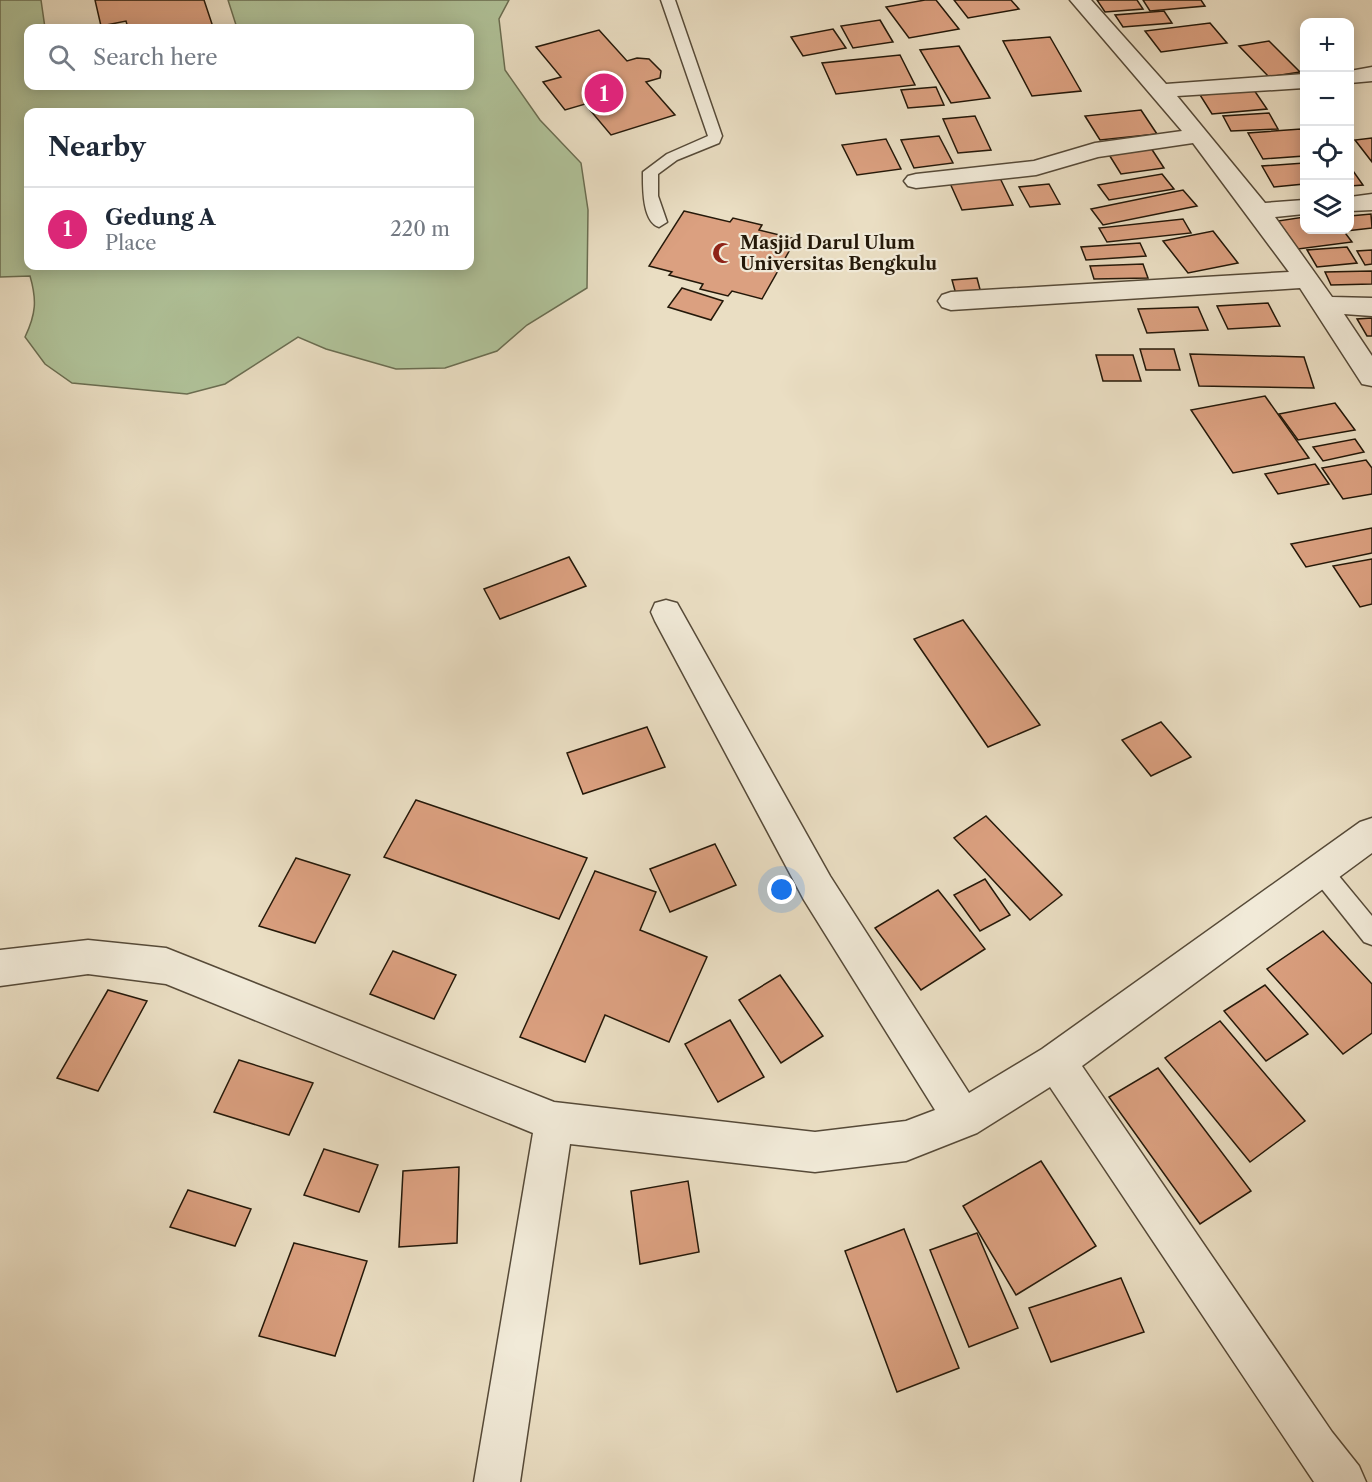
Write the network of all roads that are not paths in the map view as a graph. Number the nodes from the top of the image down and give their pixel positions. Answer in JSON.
{"nodes":[{"id":1,"x":668,"y":0,"type":"edge"},
{"id":2,"x":1080,"y":0,"type":"edge"},
{"id":3,"x":1372,"y":74,"type":"edge"},
{"id":4,"x":1354,"y":76,"type":"edge"},
{"id":5,"x":1300,"y":81,"type":"edge"},
{"id":6,"x":1160,"y":90,"type":"junction"},
{"id":7,"x":1197,"y":136,"type":"junction"},
{"id":8,"x":916,"y":181,"type":"dead end"},
{"id":9,"x":1372,"y":202,"type":"edge"},
{"id":10,"x":1354,"y":204,"type":"edge"},
{"id":11,"x":1300,"y":207,"type":"edge"},
{"id":12,"x":1258,"y":211,"type":"junction"},
{"id":13,"x":659,"y":222,"type":"dead end"},
{"id":14,"x":1308,"y":279,"type":"junction"},
{"id":15,"x":951,"y":301,"type":"dead end"},
{"id":16,"x":1326,"y":305,"type":"junction"},
{"id":17,"x":1372,"y":307,"type":"edge"},
{"id":18,"x":1372,"y":377,"type":"edge"},
{"id":19,"x":666,"y":612,"type":"dead end"},
{"id":20,"x":1372,"y":833,"type":"edge"},
{"id":21,"x":1321,"y":871,"type":"junction"},
{"id":22,"x":1372,"y":934,"type":"edge"},
{"id":23,"x":0,"y":968,"type":"edge"},
{"id":24,"x":1056,"y":1062,"type":"junction"},
{"id":25,"x":963,"y":1119,"type":"junction"},
{"id":26,"x":554,"y":1122,"type":"junction"},
{"id":27,"x":496,"y":1482,"type":"edge"},
{"id":28,"x":1343,"y":1482,"type":"edge"}],
"edges":[{"from":1,"to":13,"type":"lane"},
{"from":2,"to":6,"type":"street"},
{"from":3,"to":4,"type":"street"},
{"from":5,"to":6,"type":"street"},
{"from":6,"to":7,"type":"street"},
{"from":7,"to":8,"type":"street"},
{"from":7,"to":12,"type":"street"},
{"from":9,"to":10,"type":"street"},
{"from":11,"to":12,"type":"street"},
{"from":12,"to":14,"type":"street"},
{"from":14,"to":15,"type":"street"},
{"from":14,"to":16,"type":"street"},
{"from":16,"to":17,"type":"street"},
{"from":16,"to":18,"type":"street"},
{"from":19,"to":25,"type":"street"},
{"from":20,"to":21,"type":"street"},
{"from":21,"to":22,"type":"lane"},
{"from":21,"to":24,"type":"street"},
{"from":23,"to":26,"type":"street"},
{"from":24,"to":25,"type":"street"},
{"from":24,"to":28,"type":"street"},
{"from":25,"to":26,"type":"street"},
{"from":26,"to":27,"type":"street"}]}
